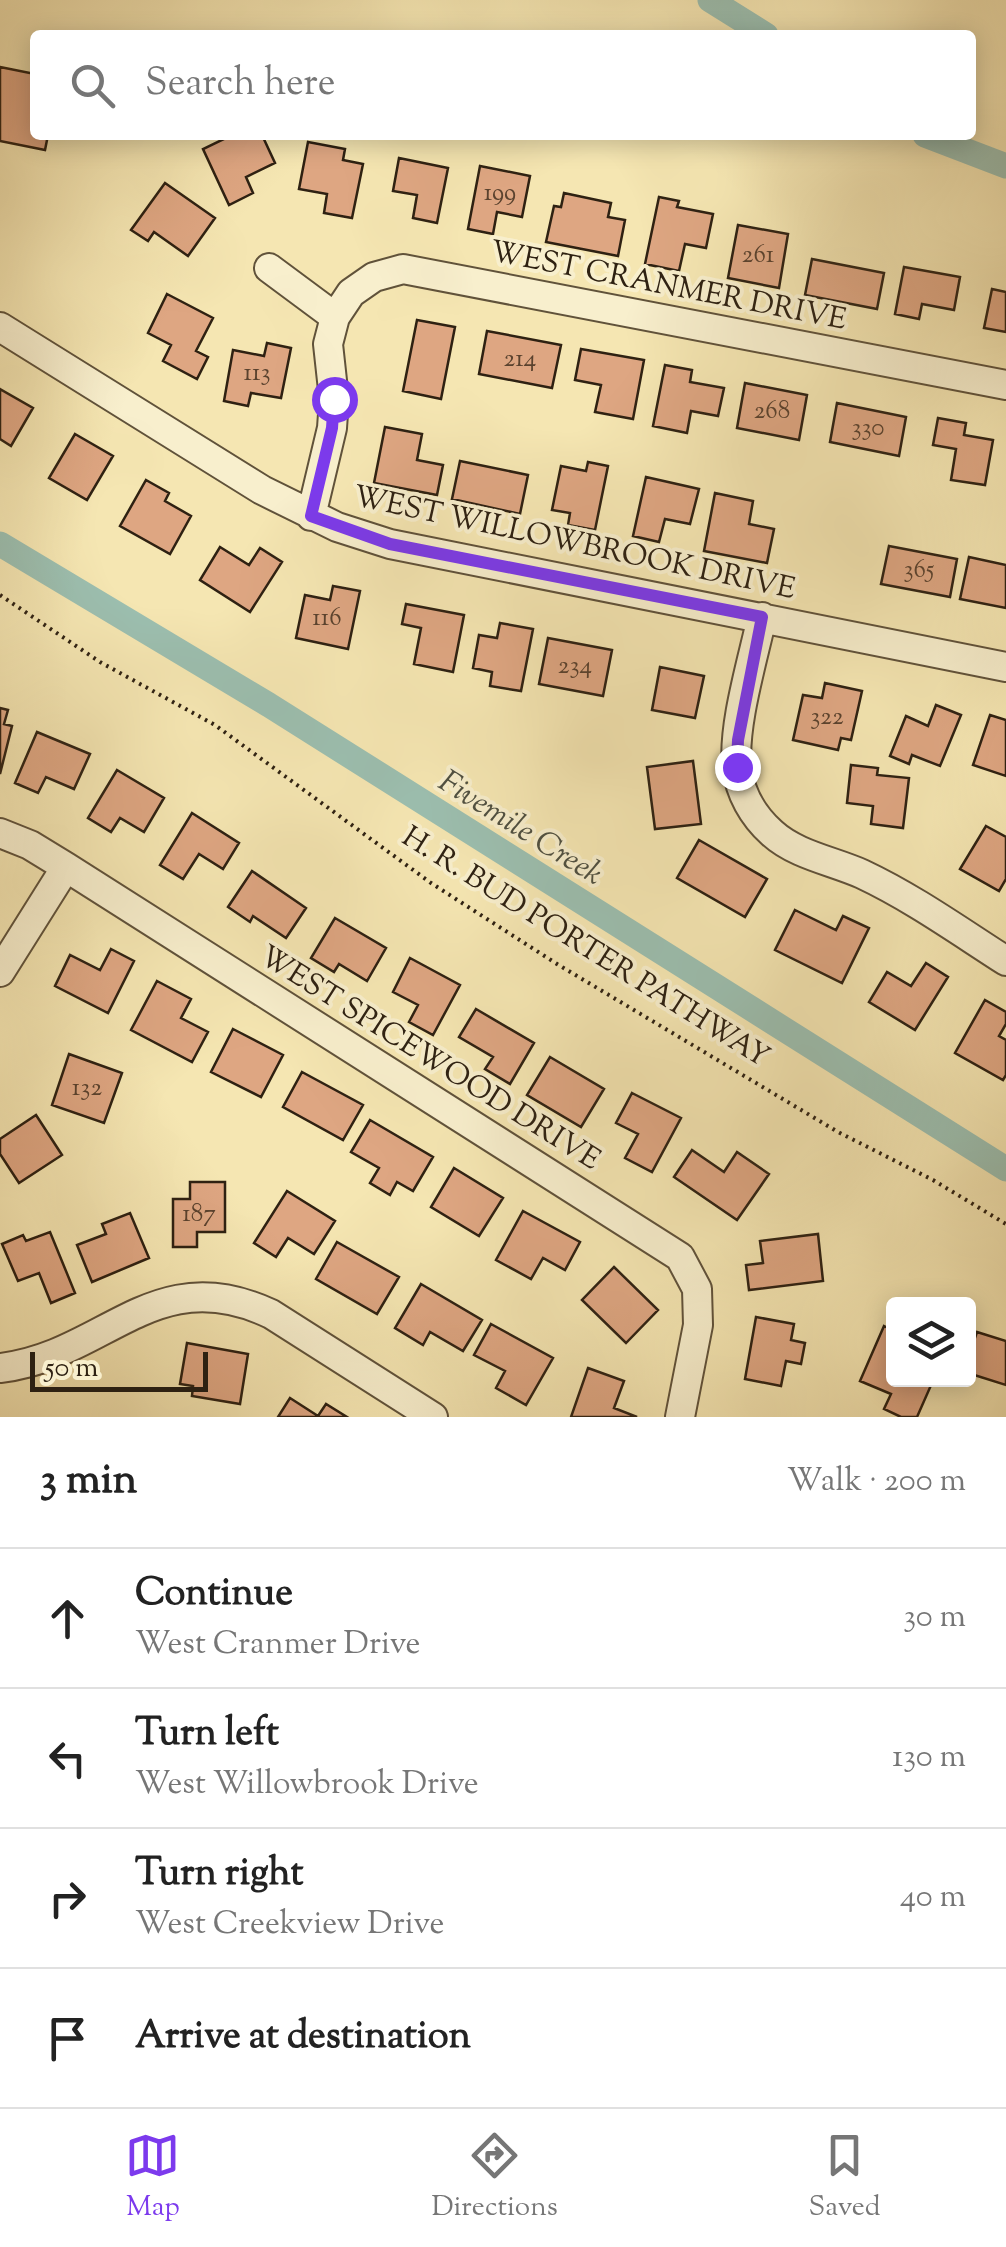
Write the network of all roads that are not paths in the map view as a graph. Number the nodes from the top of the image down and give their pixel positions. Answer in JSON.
{"nodes":[{"id":1,"x":269,"y":268,"type":"dead end"},
{"id":2,"x":335,"y":317,"type":"junction"},
{"id":3,"x":0,"y":327,"type":"edge"},
{"id":4,"x":1006,"y":385,"type":"edge"},
{"id":5,"x":311,"y":516,"type":"junction"},
{"id":6,"x":762,"y":617,"type":"junction"},
{"id":7,"x":1006,"y":667,"type":"edge"},
{"id":8,"x":0,"y":833,"type":"edge"},
{"id":9,"x":66,"y":867,"type":"junction"},
{"id":10,"x":1006,"y":961,"type":"edge"},
{"id":11,"x":0,"y":972,"type":"edge"},
{"id":12,"x":0,"y":1368,"type":"edge"},
{"id":13,"x":434,"y":1417,"type":"edge"},
{"id":14,"x":680,"y":1417,"type":"edge"}],
"edges":[{"from":1,"to":2,"type":"street"},
{"from":2,"to":4,"type":"street","name":"WEST CRANMER DRIVE"},
{"from":2,"to":5,"type":"street"},
{"from":3,"to":5,"type":"street","name":"WEST WILLOWBROOK DRIVE"},
{"from":5,"to":6,"type":"street","name":"WEST WILLOWBROOK DRIVE"},
{"from":6,"to":7,"type":"street","name":"WEST WILLOWBROOK DRIVE"},
{"from":6,"to":10,"type":"street"},
{"from":8,"to":9,"type":"street","name":"WEST SPICEWOOD DRIVE"},
{"from":9,"to":11,"type":"street"},
{"from":9,"to":14,"type":"street","name":"WEST SPICEWOOD DRIVE"},
{"from":12,"to":13,"type":"street"}]}
